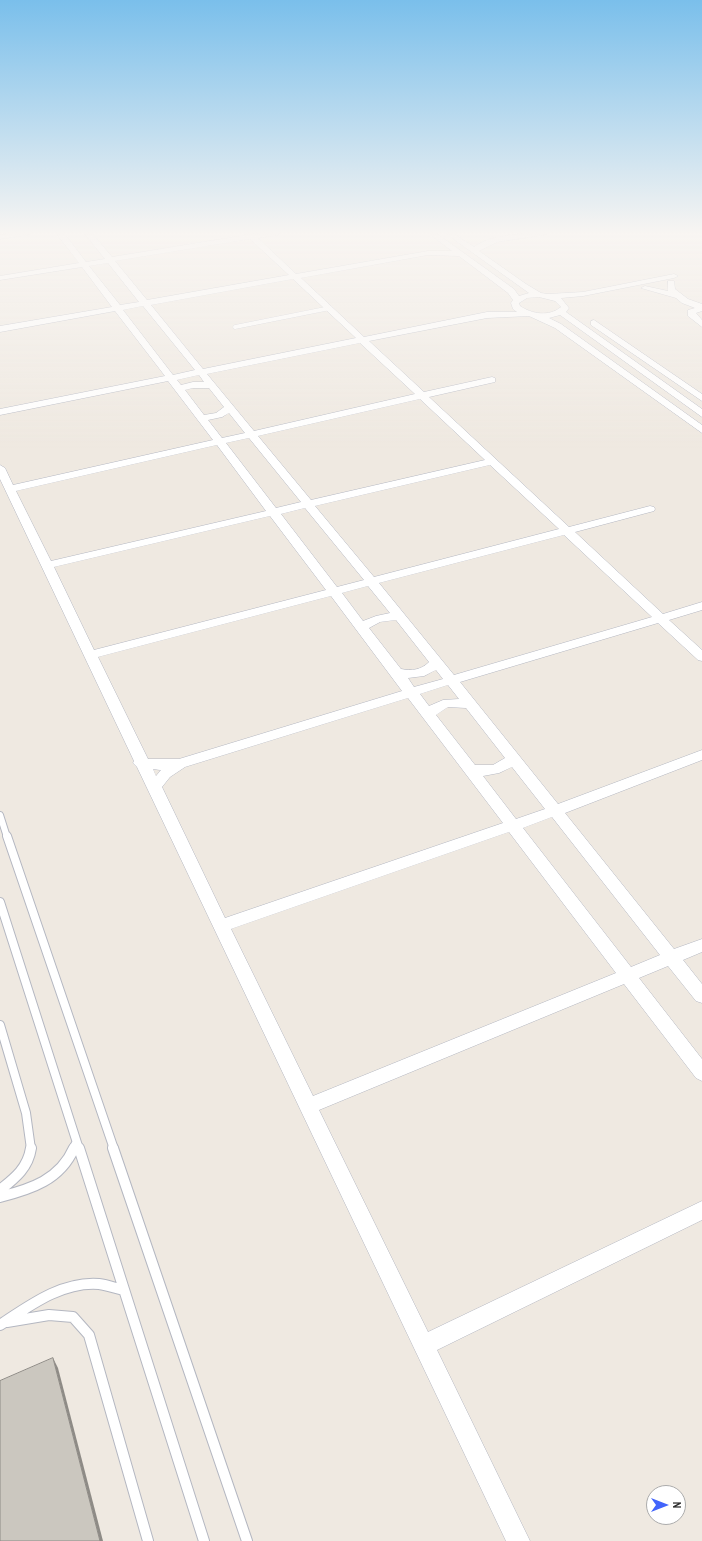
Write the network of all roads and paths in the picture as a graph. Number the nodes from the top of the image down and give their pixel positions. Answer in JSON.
{"nodes":[{"id":1,"x":111,"y":305,"type":"edge"},
{"id":2,"x":116,"y":305,"type":"edge"},
{"id":3,"x":147,"y":305,"type":"edge"},
{"id":4,"x":327,"y":305,"type":"edge"},
{"id":5,"x":510,"y":305,"type":"edge"},
{"id":6,"x":517,"y":305,"type":"edge"},
{"id":7,"x":561,"y":305,"type":"edge"},
{"id":8,"x":579,"y":305,"type":"edge"},
{"id":9,"x":689,"y":305,"type":"edge"},
{"id":10,"x":330,"y":308,"type":"junction"},
{"id":11,"x":702,"y":308,"type":"edge"},
{"id":12,"x":563,"y":309,"type":"junction"},
{"id":13,"x":691,"y":312,"type":"junction"},
{"id":14,"x":527,"y":314,"type":"junction"},
{"id":15,"x":487,"y":315,"type":"junction"},
{"id":16,"x":537,"y":315,"type":"junction"},
{"id":17,"x":594,"y":323,"type":"dead end"},
{"id":18,"x":702,"y":324,"type":"edge"},
{"id":19,"x":235,"y":327,"type":"dead end"},
{"id":20,"x":0,"y":329,"type":"edge"},
{"id":21,"x":363,"y":340,"type":"junction"},
{"id":22,"x":201,"y":372,"type":"junction"},
{"id":23,"x":173,"y":378,"type":"junction"},
{"id":24,"x":492,"y":380,"type":"dead end"},
{"id":25,"x":211,"y":385,"type":"junction"},
{"id":26,"x":181,"y":388,"type":"junction"},
{"id":27,"x":423,"y":396,"type":"junction"},
{"id":28,"x":702,"y":398,"type":"edge"},
{"id":29,"x":230,"y":408,"type":"junction"},
{"id":30,"x":1,"y":412,"type":"edge"},
{"id":31,"x":701,"y":412,"type":"edge"},
{"id":32,"x":203,"y":418,"type":"junction"},
{"id":33,"x":702,"y":430,"type":"edge"},
{"id":34,"x":252,"y":435,"type":"junction"},
{"id":35,"x":222,"y":442,"type":"junction"},
{"id":36,"x":492,"y":461,"type":"junction"},
{"id":37,"x":0,"y":468,"type":"edge"},
{"id":38,"x":10,"y":488,"type":"junction"},
{"id":39,"x":308,"y":504,"type":"junction"},
{"id":40,"x":650,"y":509,"type":"dead end"},
{"id":41,"x":275,"y":512,"type":"junction"},
{"id":42,"x":567,"y":531,"type":"junction"},
{"id":43,"x":47,"y":565,"type":"junction"},
{"id":44,"x":371,"y":582,"type":"junction"},
{"id":45,"x":335,"y":591,"type":"junction"},
{"id":46,"x":702,"y":606,"type":"edge"},
{"id":47,"x":399,"y":616,"type":"junction"},
{"id":48,"x":660,"y":617,"type":"junction"},
{"id":49,"x":363,"y":627,"type":"junction"},
{"id":50,"x":90,"y":655,"type":"junction"},
{"id":51,"x":702,"y":657,"type":"edge"},
{"id":52,"x":436,"y":662,"type":"junction"},
{"id":53,"x":398,"y":673,"type":"junction"},
{"id":54,"x":451,"y":680,"type":"junction"},
{"id":55,"x":412,"y":692,"type":"junction"},
{"id":56,"x":471,"y":705,"type":"junction"},
{"id":57,"x":429,"y":714,"type":"junction"},
{"id":58,"x":702,"y":755,"type":"edge"},
{"id":59,"x":513,"y":758,"type":"junction"},
{"id":60,"x":140,"y":763,"type":"junction"},
{"id":61,"x":180,"y":764,"type":"junction"},
{"id":62,"x":472,"y":770,"type":"junction"},
{"id":63,"x":153,"y":788,"type":"junction"},
{"id":64,"x":554,"y":811,"type":"junction"},
{"id":65,"x":0,"y":815,"type":"edge"},
{"id":66,"x":514,"y":825,"type":"junction"},
{"id":67,"x":0,"y":902,"type":"edge"},
{"id":68,"x":220,"y":926,"type":"junction"},
{"id":69,"x":702,"y":945,"type":"edge"},
{"id":70,"x":672,"y":958,"type":"junction"},
{"id":71,"x":628,"y":976,"type":"junction"},
{"id":72,"x":702,"y":996,"type":"edge"},
{"id":73,"x":0,"y":1026,"type":"edge"},
{"id":74,"x":702,"y":1073,"type":"edge"},
{"id":75,"x":307,"y":1107,"type":"junction"},
{"id":76,"x":76,"y":1142,"type":"junction"},
{"id":77,"x":0,"y":1190,"type":"edge"},
{"id":78,"x":0,"y":1197,"type":"edge"},
{"id":79,"x":702,"y":1210,"type":"edge"},
{"id":80,"x":123,"y":1290,"type":"junction"},
{"id":81,"x":3,"y":1323,"type":"edge"},
{"id":82,"x":423,"y":1346,"type":"junction"},
{"id":83,"x":148,"y":1541,"type":"edge"},
{"id":84,"x":204,"y":1541,"type":"edge"},
{"id":85,"x":247,"y":1541,"type":"edge"},
{"id":86,"x":518,"y":1541,"type":"edge"}],
"edges":[{"from":1,"to":20,"type":"street"},
{"from":2,"to":23,"type":"street"},
{"from":3,"to":22,"type":"street"},
{"from":4,"to":10,"type":"street"},
{"from":5,"to":15,"type":"street"},
{"from":6,"to":14,"type":"street"},
{"from":7,"to":12,"type":"street"},
{"from":8,"to":12,"type":"street"},
{"from":9,"to":13,"type":"street"},
{"from":10,"to":19,"type":"lane"},
{"from":10,"to":21,"type":"street"},
{"from":11,"to":13,"type":"street"},
{"from":12,"to":16,"type":"street"},
{"from":12,"to":31,"type":"street"},
{"from":13,"to":18,"type":"street"},
{"from":14,"to":15,"type":"street"},
{"from":14,"to":16,"type":"street"},
{"from":15,"to":21,"type":"street"},
{"from":16,"to":33,"type":"street"},
{"from":17,"to":28,"type":"street"},
{"from":21,"to":22,"type":"street"},
{"from":21,"to":27,"type":"street"},
{"from":22,"to":23,"type":"street"},
{"from":22,"to":25,"type":"street"},
{"from":23,"to":26,"type":"street"},
{"from":23,"to":30,"type":"street"},
{"from":24,"to":27,"type":"street"},
{"from":25,"to":26,"type":"street"},
{"from":25,"to":29,"type":"street"},
{"from":26,"to":32,"type":"street"},
{"from":27,"to":34,"type":"street"},
{"from":27,"to":36,"type":"street"},
{"from":29,"to":32,"type":"street"},
{"from":29,"to":34,"type":"street"},
{"from":32,"to":35,"type":"street"},
{"from":34,"to":35,"type":"street"},
{"from":34,"to":39,"type":"street"},
{"from":35,"to":38,"type":"street"},
{"from":35,"to":41,"type":"street"},
{"from":36,"to":39,"type":"street"},
{"from":36,"to":42,"type":"street"},
{"from":37,"to":38,"type":"street"},
{"from":38,"to":43,"type":"street"},
{"from":39,"to":41,"type":"street"},
{"from":39,"to":44,"type":"street"},
{"from":40,"to":42,"type":"street"},
{"from":41,"to":43,"type":"street"},
{"from":41,"to":45,"type":"street"},
{"from":42,"to":44,"type":"street"},
{"from":42,"to":48,"type":"street"},
{"from":43,"to":50,"type":"street"},
{"from":44,"to":45,"type":"street"},
{"from":44,"to":47,"type":"street"},
{"from":45,"to":49,"type":"street"},
{"from":45,"to":50,"type":"street"},
{"from":46,"to":48,"type":"street"},
{"from":47,"to":49,"type":"street"},
{"from":47,"to":52,"type":"street"},
{"from":48,"to":51,"type":"street"},
{"from":48,"to":54,"type":"street"},
{"from":49,"to":53,"type":"street"},
{"from":50,"to":60,"type":"street"},
{"from":52,"to":53,"type":"street"},
{"from":52,"to":54,"type":"street"},
{"from":53,"to":55,"type":"street"},
{"from":54,"to":55,"type":"street"},
{"from":54,"to":56,"type":"street"},
{"from":55,"to":57,"type":"street"},
{"from":55,"to":61,"type":"street"},
{"from":56,"to":57,"type":"street"},
{"from":56,"to":59,"type":"street"},
{"from":57,"to":62,"type":"street"},
{"from":58,"to":64,"type":"street"},
{"from":59,"to":62,"type":"street"},
{"from":59,"to":64,"type":"street"},
{"from":60,"to":61,"type":"street"},
{"from":60,"to":63,"type":"street"},
{"from":61,"to":63,"type":"street"},
{"from":62,"to":66,"type":"street"},
{"from":63,"to":68,"type":"street"},
{"from":64,"to":66,"type":"street"},
{"from":64,"to":70,"type":"street"},
{"from":65,"to":85,"type":"lane"},
{"from":66,"to":68,"type":"street"},
{"from":66,"to":71,"type":"street"},
{"from":67,"to":76,"type":"lane"},
{"from":68,"to":75,"type":"street"},
{"from":69,"to":70,"type":"street"},
{"from":70,"to":71,"type":"street"},
{"from":70,"to":72,"type":"street"},
{"from":71,"to":74,"type":"street"},
{"from":71,"to":75,"type":"street"},
{"from":73,"to":77,"type":"lane"},
{"from":75,"to":82,"type":"street"},
{"from":76,"to":78,"type":"lane"},
{"from":76,"to":80,"type":"lane"},
{"from":79,"to":82,"type":"street"},
{"from":80,"to":81,"type":"lane"},
{"from":80,"to":84,"type":"lane"},
{"from":81,"to":83,"type":"lane"},
{"from":82,"to":86,"type":"street"}]}
